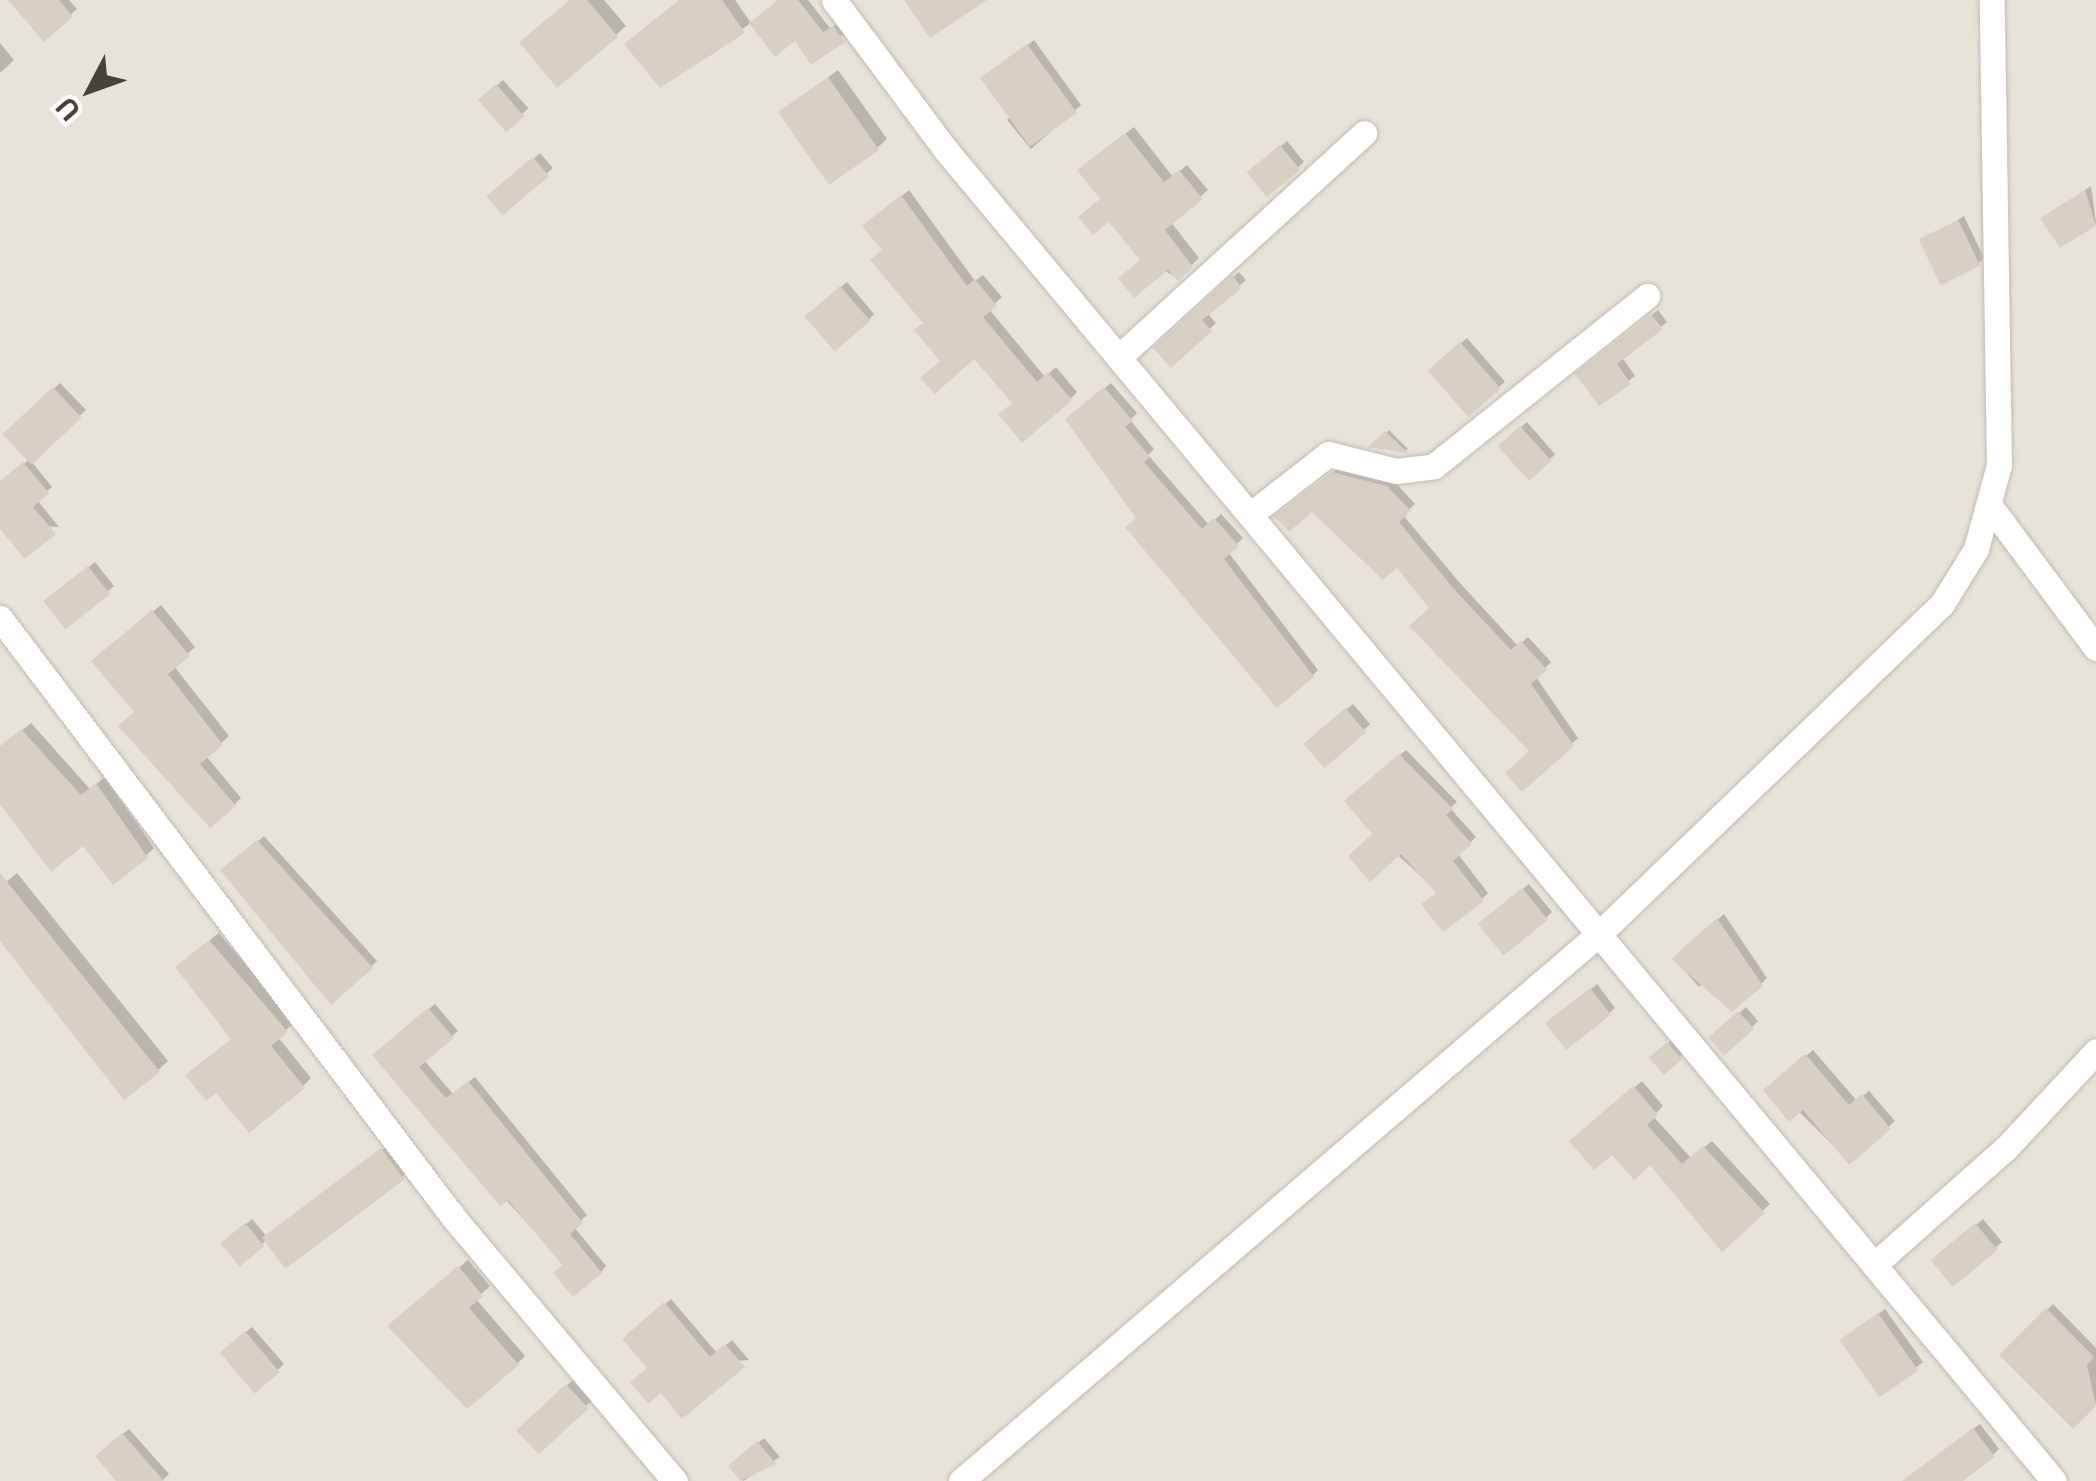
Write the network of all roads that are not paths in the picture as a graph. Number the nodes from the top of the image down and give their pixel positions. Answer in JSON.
{"nodes":[{"id":1,"x":834,"y":0,"type":"edge"},
{"id":2,"x":1992,"y":0,"type":"edge"},
{"id":3,"x":1364,"y":134,"type":"dead end"},
{"id":4,"x":1647,"y":296,"type":"dead end"},
{"id":5,"x":1119,"y":357,"type":"junction"},
{"id":6,"x":1990,"y":506,"type":"junction"},
{"id":7,"x":1250,"y":514,"type":"junction"},
{"id":8,"x":0,"y":618,"type":"edge"},
{"id":9,"x":2096,"y":648,"type":"edge"},
{"id":10,"x":1600,"y":933,"type":"junction"},
{"id":11,"x":2096,"y":1051,"type":"edge"},
{"id":12,"x":1874,"y":1265,"type":"junction"},
{"id":13,"x":675,"y":1481,"type":"edge"},
{"id":14,"x":961,"y":1481,"type":"edge"},
{"id":15,"x":2054,"y":1481,"type":"edge"}],
"edges":[{"from":1,"to":5,"type":"street"},
{"from":2,"to":6,"type":"street"},
{"from":3,"to":5,"type":"street"},
{"from":4,"to":7,"type":"street"},
{"from":5,"to":7,"type":"street"},
{"from":6,"to":9,"type":"street"},
{"from":6,"to":10,"type":"street"},
{"from":7,"to":10,"type":"street"},
{"from":8,"to":13,"type":"street"},
{"from":10,"to":12,"type":"street"},
{"from":10,"to":14,"type":"street"},
{"from":11,"to":12,"type":"street"},
{"from":12,"to":15,"type":"street"}]}
